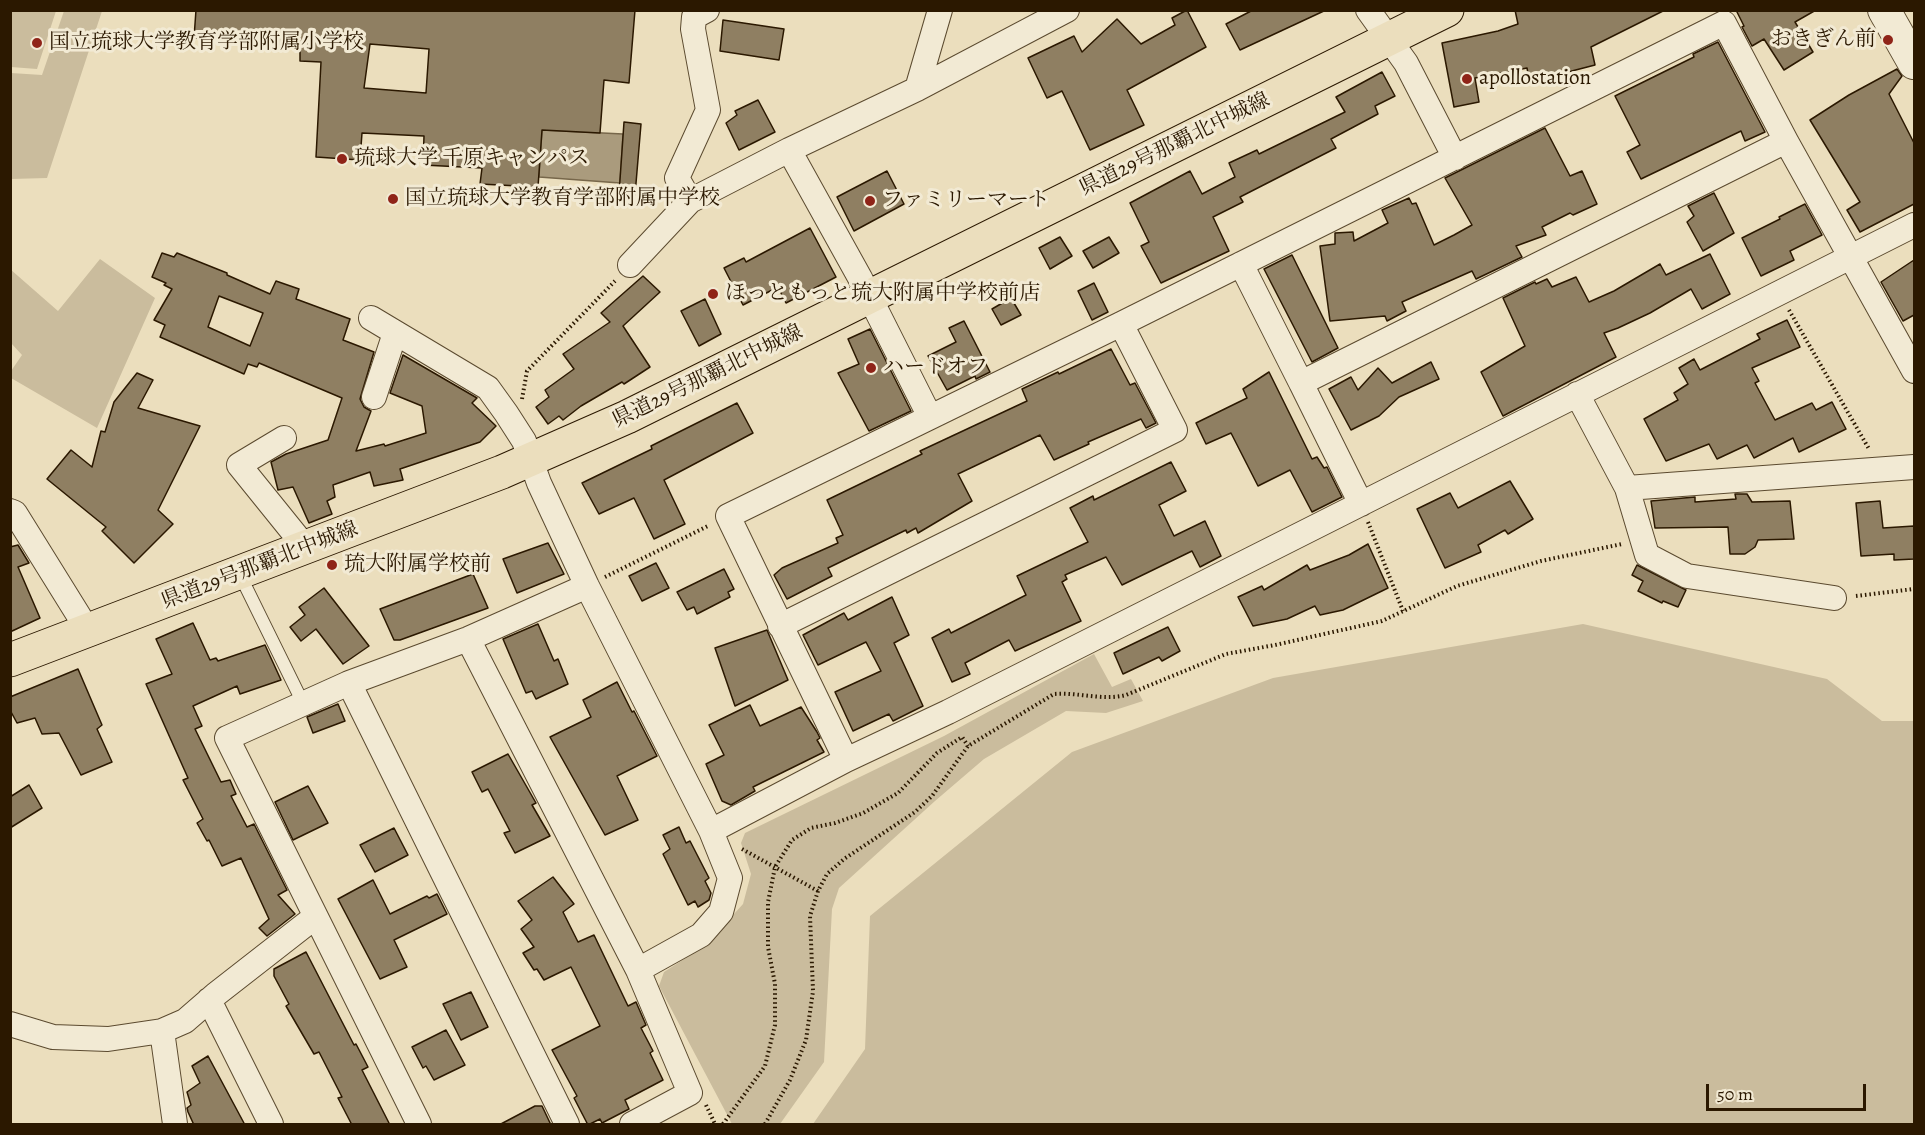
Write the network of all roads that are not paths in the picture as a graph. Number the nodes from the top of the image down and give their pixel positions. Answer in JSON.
{"nodes":[{"id":1,"x":940,"y":10,"type":"edge"},
{"id":2,"x":1067,"y":10,"type":"edge"},
{"id":3,"x":1368,"y":10,"type":"edge"},
{"id":4,"x":1447,"y":10,"type":"edge"},
{"id":5,"x":1884,"y":10,"type":"edge"},
{"id":6,"x":698,"y":13,"type":"edge"},
{"id":7,"x":1390,"y":38,"type":"junction"},
{"id":8,"x":1914,"y":63,"type":"edge"},
{"id":9,"x":917,"y":88,"type":"junction"},
{"id":10,"x":1786,"y":141,"type":"junction"},
{"id":11,"x":789,"y":150,"type":"junction"},
{"id":12,"x":1455,"y":158,"type":"junction"},
{"id":13,"x":690,"y":201,"type":"junction"},
{"id":14,"x":1914,"y":225,"type":"edge"},
{"id":15,"x":1852,"y":258,"type":"junction"},
{"id":16,"x":1241,"y":264,"type":"junction"},
{"id":17,"x":630,"y":265,"type":"road end"},
{"id":18,"x":870,"y":297,"type":"junction"},
{"id":19,"x":371,"y":318,"type":"dead end"},
{"id":20,"x":1121,"y":324,"type":"junction"},
{"id":21,"x":395,"y":333,"type":"junction"},
{"id":22,"x":1914,"y":370,"type":"edge"},
{"id":23,"x":1301,"y":383,"type":"junction"},
{"id":24,"x":1577,"y":394,"type":"junction"},
{"id":25,"x":374,"y":397,"type":"dead end"},
{"id":26,"x":930,"y":417,"type":"junction"},
{"id":27,"x":284,"y":438,"type":"dead end"},
{"id":28,"x":530,"y":460,"type":"junction"},
{"id":29,"x":1914,"y":467,"type":"edge"},
{"id":30,"x":1627,"y":488,"type":"junction"},
{"id":31,"x":1361,"y":504,"type":"junction"},
{"id":32,"x":10,"y":511,"type":"edge"},
{"id":33,"x":306,"y":548,"type":"junction"},
{"id":34,"x":240,"y":574,"type":"junction"},
{"id":35,"x":587,"y":586,"type":"junction"},
{"id":36,"x":1834,"y":598,"type":"road end"},
{"id":37,"x":780,"y":626,"type":"junction"},
{"id":38,"x":87,"y":632,"type":"junction"},
{"id":39,"x":468,"y":639,"type":"junction"},
{"id":40,"x":10,"y":660,"type":"edge"},
{"id":41,"x":349,"y":682,"type":"junction"},
{"id":42,"x":303,"y":704,"type":"junction"},
{"id":43,"x":846,"y":760,"type":"junction"},
{"id":44,"x":711,"y":831,"type":"junction"},
{"id":45,"x":315,"y":917,"type":"junction"},
{"id":46,"x":638,"y":970,"type":"junction"},
{"id":47,"x":209,"y":1000,"type":"junction"},
{"id":48,"x":10,"y":1024,"type":"edge"},
{"id":49,"x":162,"y":1030,"type":"junction"},
{"id":50,"x":175,"y":1125,"type":"edge"},
{"id":51,"x":271,"y":1125,"type":"edge"},
{"id":52,"x":419,"y":1125,"type":"edge"},
{"id":53,"x":567,"y":1125,"type":"edge"},
{"id":54,"x":632,"y":1125,"type":"edge"}],
"edges":[{"from":1,"to":9,"type":"street"},
{"from":2,"to":9,"type":"street"},
{"from":3,"to":7,"type":"street"},
{"from":4,"to":7,"type":"main road","name":"県道29号那覇北中城線"},
{"from":5,"to":8,"type":"street"},
{"from":6,"to":13,"type":"street"},
{"from":7,"to":12,"type":"street"},
{"from":7,"to":18,"type":"main road","name":"県道29号那覇北中城線"},
{"from":9,"to":11,"type":"street"},
{"from":10,"to":12,"type":"street"},
{"from":10,"to":15,"type":"street"},
{"from":10,"to":23,"type":"street"},
{"from":11,"to":13,"type":"street"},
{"from":11,"to":18,"type":"street"},
{"from":12,"to":16,"type":"street"},
{"from":13,"to":17,"type":"street"},
{"from":14,"to":15,"type":"street"},
{"from":15,"to":22,"type":"street"},
{"from":15,"to":24,"type":"street"},
{"from":16,"to":20,"type":"street"},
{"from":16,"to":23,"type":"street"},
{"from":18,"to":26,"type":"street"},
{"from":18,"to":28,"type":"main road","name":"県道29号那覇北中城線"},
{"from":19,"to":21,"type":"street"},
{"from":20,"to":26,"type":"street"},
{"from":20,"to":37,"type":"street"},
{"from":21,"to":25,"type":"street"},
{"from":21,"to":28,"type":"street"},
{"from":23,"to":31,"type":"street"},
{"from":24,"to":30,"type":"street"},
{"from":24,"to":31,"type":"street"},
{"from":26,"to":37,"type":"street"},
{"from":27,"to":33,"type":"street"},
{"from":28,"to":33,"type":"main road","name":"県道29号那覇北中城線"},
{"from":28,"to":35,"type":"street"},
{"from":29,"to":30,"type":"street"},
{"from":30,"to":36,"type":"street"},
{"from":31,"to":43,"type":"street"},
{"from":32,"to":38,"type":"street"},
{"from":33,"to":34,"type":"main road","name":"県道29号那覇北中城線"},
{"from":34,"to":38,"type":"main road","name":"県道29号那覇北中城線"},
{"from":34,"to":42,"type":"lane"},
{"from":35,"to":39,"type":"street"},
{"from":35,"to":44,"type":"street"},
{"from":37,"to":43,"type":"street"},
{"from":38,"to":40,"type":"main road","name":"県道29号那覇北中城線"},
{"from":39,"to":41,"type":"street"},
{"from":39,"to":46,"type":"street"},
{"from":41,"to":42,"type":"street"},
{"from":41,"to":53,"type":"street"},
{"from":42,"to":45,"type":"street"},
{"from":43,"to":44,"type":"street"},
{"from":44,"to":46,"type":"street"},
{"from":45,"to":47,"type":"street"},
{"from":45,"to":52,"type":"street"},
{"from":46,"to":54,"type":"street"},
{"from":47,"to":49,"type":"street"},
{"from":47,"to":51,"type":"street"},
{"from":48,"to":49,"type":"street"},
{"from":49,"to":50,"type":"street"}]}
